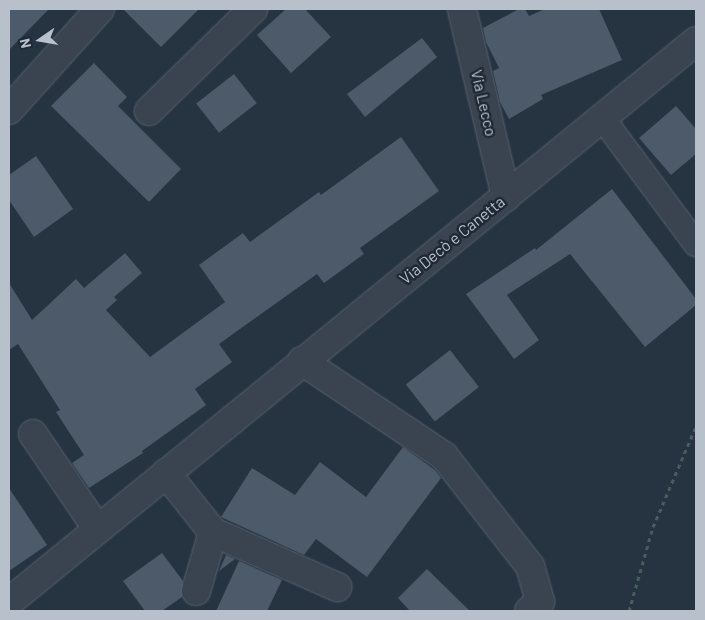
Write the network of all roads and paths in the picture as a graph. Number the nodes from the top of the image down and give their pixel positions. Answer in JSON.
{"nodes":[{"id":1,"x":100,"y":9,"type":"edge"},
{"id":2,"x":253,"y":9,"type":"edge"},
{"id":3,"x":462,"y":9,"type":"edge"},
{"id":4,"x":696,"y":41,"type":"edge"},
{"id":5,"x":9,"y":110,"type":"edge"},
{"id":6,"x":149,"y":111,"type":"dead end"},
{"id":7,"x":606,"y":123,"type":"junction"},
{"id":8,"x":506,"y":197,"type":"junction"},
{"id":9,"x":696,"y":244,"type":"edge"},
{"id":10,"x":302,"y":361,"type":"junction"},
{"id":11,"x":696,"y":426,"type":"edge"},
{"id":12,"x":32,"y":434,"type":"dead end"},
{"id":13,"x":166,"y":473,"type":"junction"},
{"id":14,"x":97,"y":528,"type":"junction"},
{"id":15,"x":213,"y":532,"type":"junction"},
{"id":16,"x":338,"y":587,"type":"dead end"},
{"id":17,"x":196,"y":591,"type":"dead end"},
{"id":18,"x":9,"y":602,"type":"edge"},
{"id":19,"x":529,"y":611,"type":"edge"},
{"id":20,"x":630,"y":611,"type":"edge"}],
"edges":[{"from":1,"to":5,"type":"street"},
{"from":2,"to":6,"type":"street"},
{"from":3,"to":8,"type":"street","name":"Via Lecco"},
{"from":4,"to":7,"type":"street","name":"Via Decò e Canetta"},
{"from":7,"to":8,"type":"street","name":"Via Decò e Canetta"},
{"from":7,"to":9,"type":"street"},
{"from":8,"to":10,"type":"street","name":"Via Decò e Canetta"},
{"from":10,"to":13,"type":"street","name":"Via Decò e Canetta"},
{"from":10,"to":19,"type":"street"},
{"from":11,"to":20,"type":"path"},
{"from":12,"to":14,"type":"street"},
{"from":13,"to":14,"type":"street","name":"Via Decò e Canetta"},
{"from":13,"to":15,"type":"street"},
{"from":14,"to":18,"type":"street","name":"Via Decò e Canetta"},
{"from":15,"to":16,"type":"street"},
{"from":15,"to":17,"type":"street"}]}
